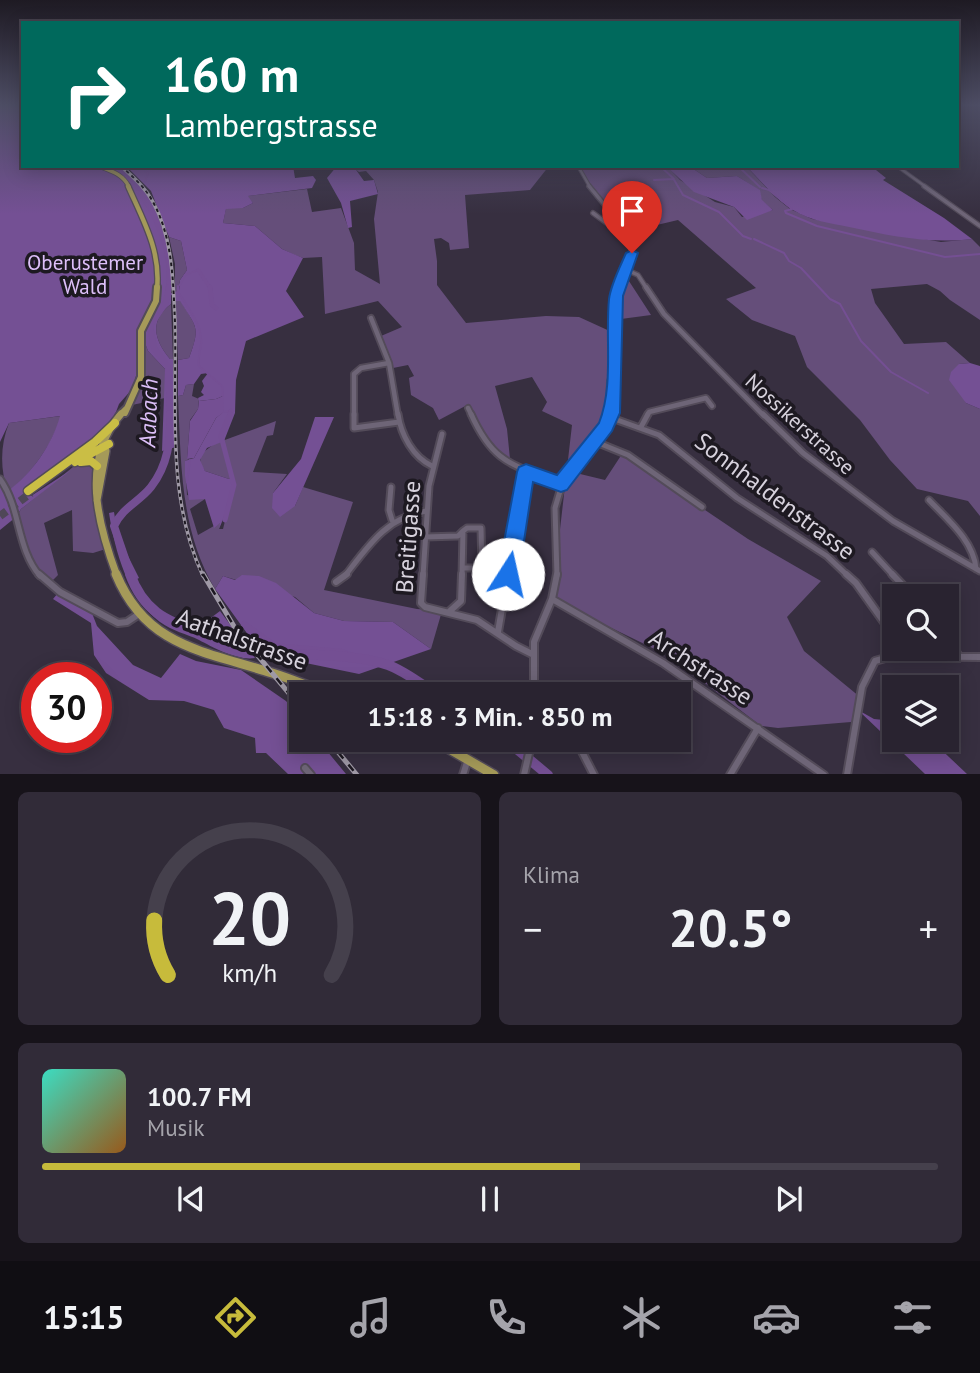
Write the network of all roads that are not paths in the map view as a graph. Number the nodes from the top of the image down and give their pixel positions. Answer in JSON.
{"nodes":[{"id":1,"x":104,"y":168,"type":"edge"},
{"id":2,"x":579,"y":168,"type":"edge"},
{"id":3,"x":900,"y":168,"type":"edge"},
{"id":4,"x":593,"y":213,"type":"dead end"},
{"id":5,"x":980,"y":226,"type":"edge"},
{"id":6,"x":630,"y":240,"type":"junction"},
{"id":7,"x":627,"y":270,"type":"junction"},
{"id":8,"x":371,"y":318,"type":"dead end"},
{"id":9,"x":389,"y":363,"type":"junction"},
{"id":10,"x":712,"y":406,"type":"dead end"},
{"id":11,"x":468,"y":408,"type":"dead end"},
{"id":12,"x":126,"y":409,"type":"junction"},
{"id":13,"x":609,"y":418,"type":"junction"},
{"id":14,"x":399,"y":422,"type":"junction"},
{"id":15,"x":115,"y":423,"type":"junction"},
{"id":16,"x":640,"y":427,"type":"junction"},
{"id":17,"x":442,"y":434,"type":"dead end"},
{"id":18,"x":596,"y":442,"type":"junction"},
{"id":19,"x":105,"y":445,"type":"junction"},
{"id":20,"x":68,"y":463,"type":"junction"},
{"id":21,"x":97,"y":466,"type":"junction"},
{"id":22,"x":432,"y":466,"type":"junction"},
{"id":23,"x":526,"y":472,"type":"junction"},
{"id":24,"x":53,"y":478,"type":"junction"},
{"id":25,"x":0,"y":479,"type":"edge"},
{"id":26,"x":561,"y":484,"type":"junction"},
{"id":27,"x":391,"y":486,"type":"dead end"},
{"id":28,"x":97,"y":500,"type":"junction"},
{"id":29,"x":929,"y":500,"type":"dead end"},
{"id":30,"x":702,"y":507,"type":"dead end"},
{"id":31,"x":426,"y":511,"type":"junction"},
{"id":32,"x":392,"y":520,"type":"junction"},
{"id":33,"x":463,"y":531,"type":"junction"},
{"id":34,"x":425,"y":537,"type":"junction"},
{"id":35,"x":872,"y":552,"type":"dead end"},
{"id":36,"x":463,"y":568,"type":"junction"},
{"id":37,"x":978,"y":570,"type":"edge"},
{"id":38,"x":336,"y":582,"type":"dead end"},
{"id":39,"x":902,"y":584,"type":"edge"},
{"id":40,"x":552,"y":599,"type":"junction"},
{"id":41,"x":449,"y":611,"type":"junction"},
{"id":42,"x":138,"y":614,"type":"junction"},
{"id":43,"x":882,"y":619,"type":"edge"},
{"id":44,"x":498,"y":632,"type":"junction"},
{"id":45,"x":532,"y":654,"type":"junction"},
{"id":46,"x":959,"y":656,"type":"edge"},
{"id":47,"x":882,"y":657,"type":"edge"},
{"id":48,"x":980,"y":657,"type":"edge"},
{"id":49,"x":294,"y":682,"type":"edge"},
{"id":50,"x":533,"y":682,"type":"edge"},
{"id":51,"x":758,"y":728,"type":"junction"},
{"id":52,"x":457,"y":752,"type":"edge"},
{"id":53,"x":529,"y":752,"type":"edge"},
{"id":54,"x":582,"y":752,"type":"edge"},
{"id":55,"x":468,"y":758,"type":"junction"},
{"id":56,"x":525,"y":770,"type":"edge"},
{"id":57,"x":463,"y":774,"type":"edge"},
{"id":58,"x":492,"y":774,"type":"edge"},
{"id":59,"x":593,"y":774,"type":"edge"},
{"id":60,"x":731,"y":774,"type":"edge"},
{"id":61,"x":823,"y":774,"type":"edge"},
{"id":62,"x":847,"y":774,"type":"edge"}],
"edges":[{"from":1,"to":12,"type":"main road","name":"Aathalstrasse"},
{"from":2,"to":6,"type":"street"},
{"from":3,"to":5,"type":"street"},
{"from":4,"to":6,"type":"street"},
{"from":6,"to":7,"type":"street"},
{"from":7,"to":13,"type":"street"},
{"from":7,"to":37,"type":"street","name":"Nossikerstrasse"},
{"from":8,"to":9,"type":"street"},
{"from":9,"to":14,"type":"street"},
{"from":9,"to":14,"type":"street"},
{"from":10,"to":16,"type":"street"},
{"from":11,"to":23,"type":"street"},
{"from":12,"to":15,"type":"main road","name":"Aathalstrasse"},
{"from":12,"to":19,"type":"main road","name":"Aathalstrasse"},
{"from":13,"to":16,"type":"street","name":"Sonnhaldenstrasse"},
{"from":13,"to":18,"type":"street"},
{"from":14,"to":22,"type":"street"},
{"from":15,"to":19,"type":"main road","name":"Aathalstrasse"},
{"from":15,"to":20,"type":"highway"},
{"from":16,"to":43,"type":"street","name":"Sonnhaldenstrasse"},
{"from":17,"to":22,"type":"street","name":"Breitigasse"},
{"from":18,"to":26,"type":"street"},
{"from":18,"to":30,"type":"street"},
{"from":19,"to":20,"type":"highway"},
{"from":19,"to":21,"type":"main road","name":"Aathalstrasse"},
{"from":19,"to":24,"type":"highway"},
{"from":19,"to":28,"type":"main road","name":"Aathalstrasse"},
{"from":20,"to":24,"type":"highway"},
{"from":21,"to":24,"type":"highway"},
{"from":21,"to":28,"type":"main road","name":"Aathalstrasse"},
{"from":22,"to":31,"type":"street","name":"Breitigasse"},
{"from":23,"to":26,"type":"street"},
{"from":23,"to":44,"type":"street"},
{"from":25,"to":42,"type":"street"},
{"from":26,"to":40,"type":"street"},
{"from":27,"to":32,"type":"street"},
{"from":28,"to":42,"type":"main road","name":"Aathalstrasse"},
{"from":29,"to":37,"type":"street"},
{"from":31,"to":32,"type":"street"},
{"from":31,"to":34,"type":"street","name":"Breitigasse"},
{"from":32,"to":38,"type":"street"},
{"from":33,"to":34,"type":"street"},
{"from":33,"to":36,"type":"street"},
{"from":33,"to":36,"type":"street"},
{"from":34,"to":41,"type":"street","name":"Breitigasse"},
{"from":35,"to":39,"type":"street"},
{"from":36,"to":41,"type":"street"},
{"from":40,"to":45,"type":"street"},
{"from":40,"to":51,"type":"street","name":"Archstrasse"},
{"from":41,"to":44,"type":"street","name":"Breitigasse"},
{"from":42,"to":49,"type":"main road","name":"Aathalstrasse"},
{"from":44,"to":45,"type":"street","name":"Breitigasse"},
{"from":45,"to":50,"type":"street"},
{"from":46,"to":48,"type":"street"},
{"from":47,"to":62,"type":"street"},
{"from":51,"to":60,"type":"street"},
{"from":51,"to":61,"type":"street","name":"Archstrasse"},
{"from":52,"to":55,"type":"main road"},
{"from":53,"to":56,"type":"street"},
{"from":54,"to":59,"type":"street"},
{"from":55,"to":57,"type":"street"},
{"from":55,"to":58,"type":"main road"}]}
